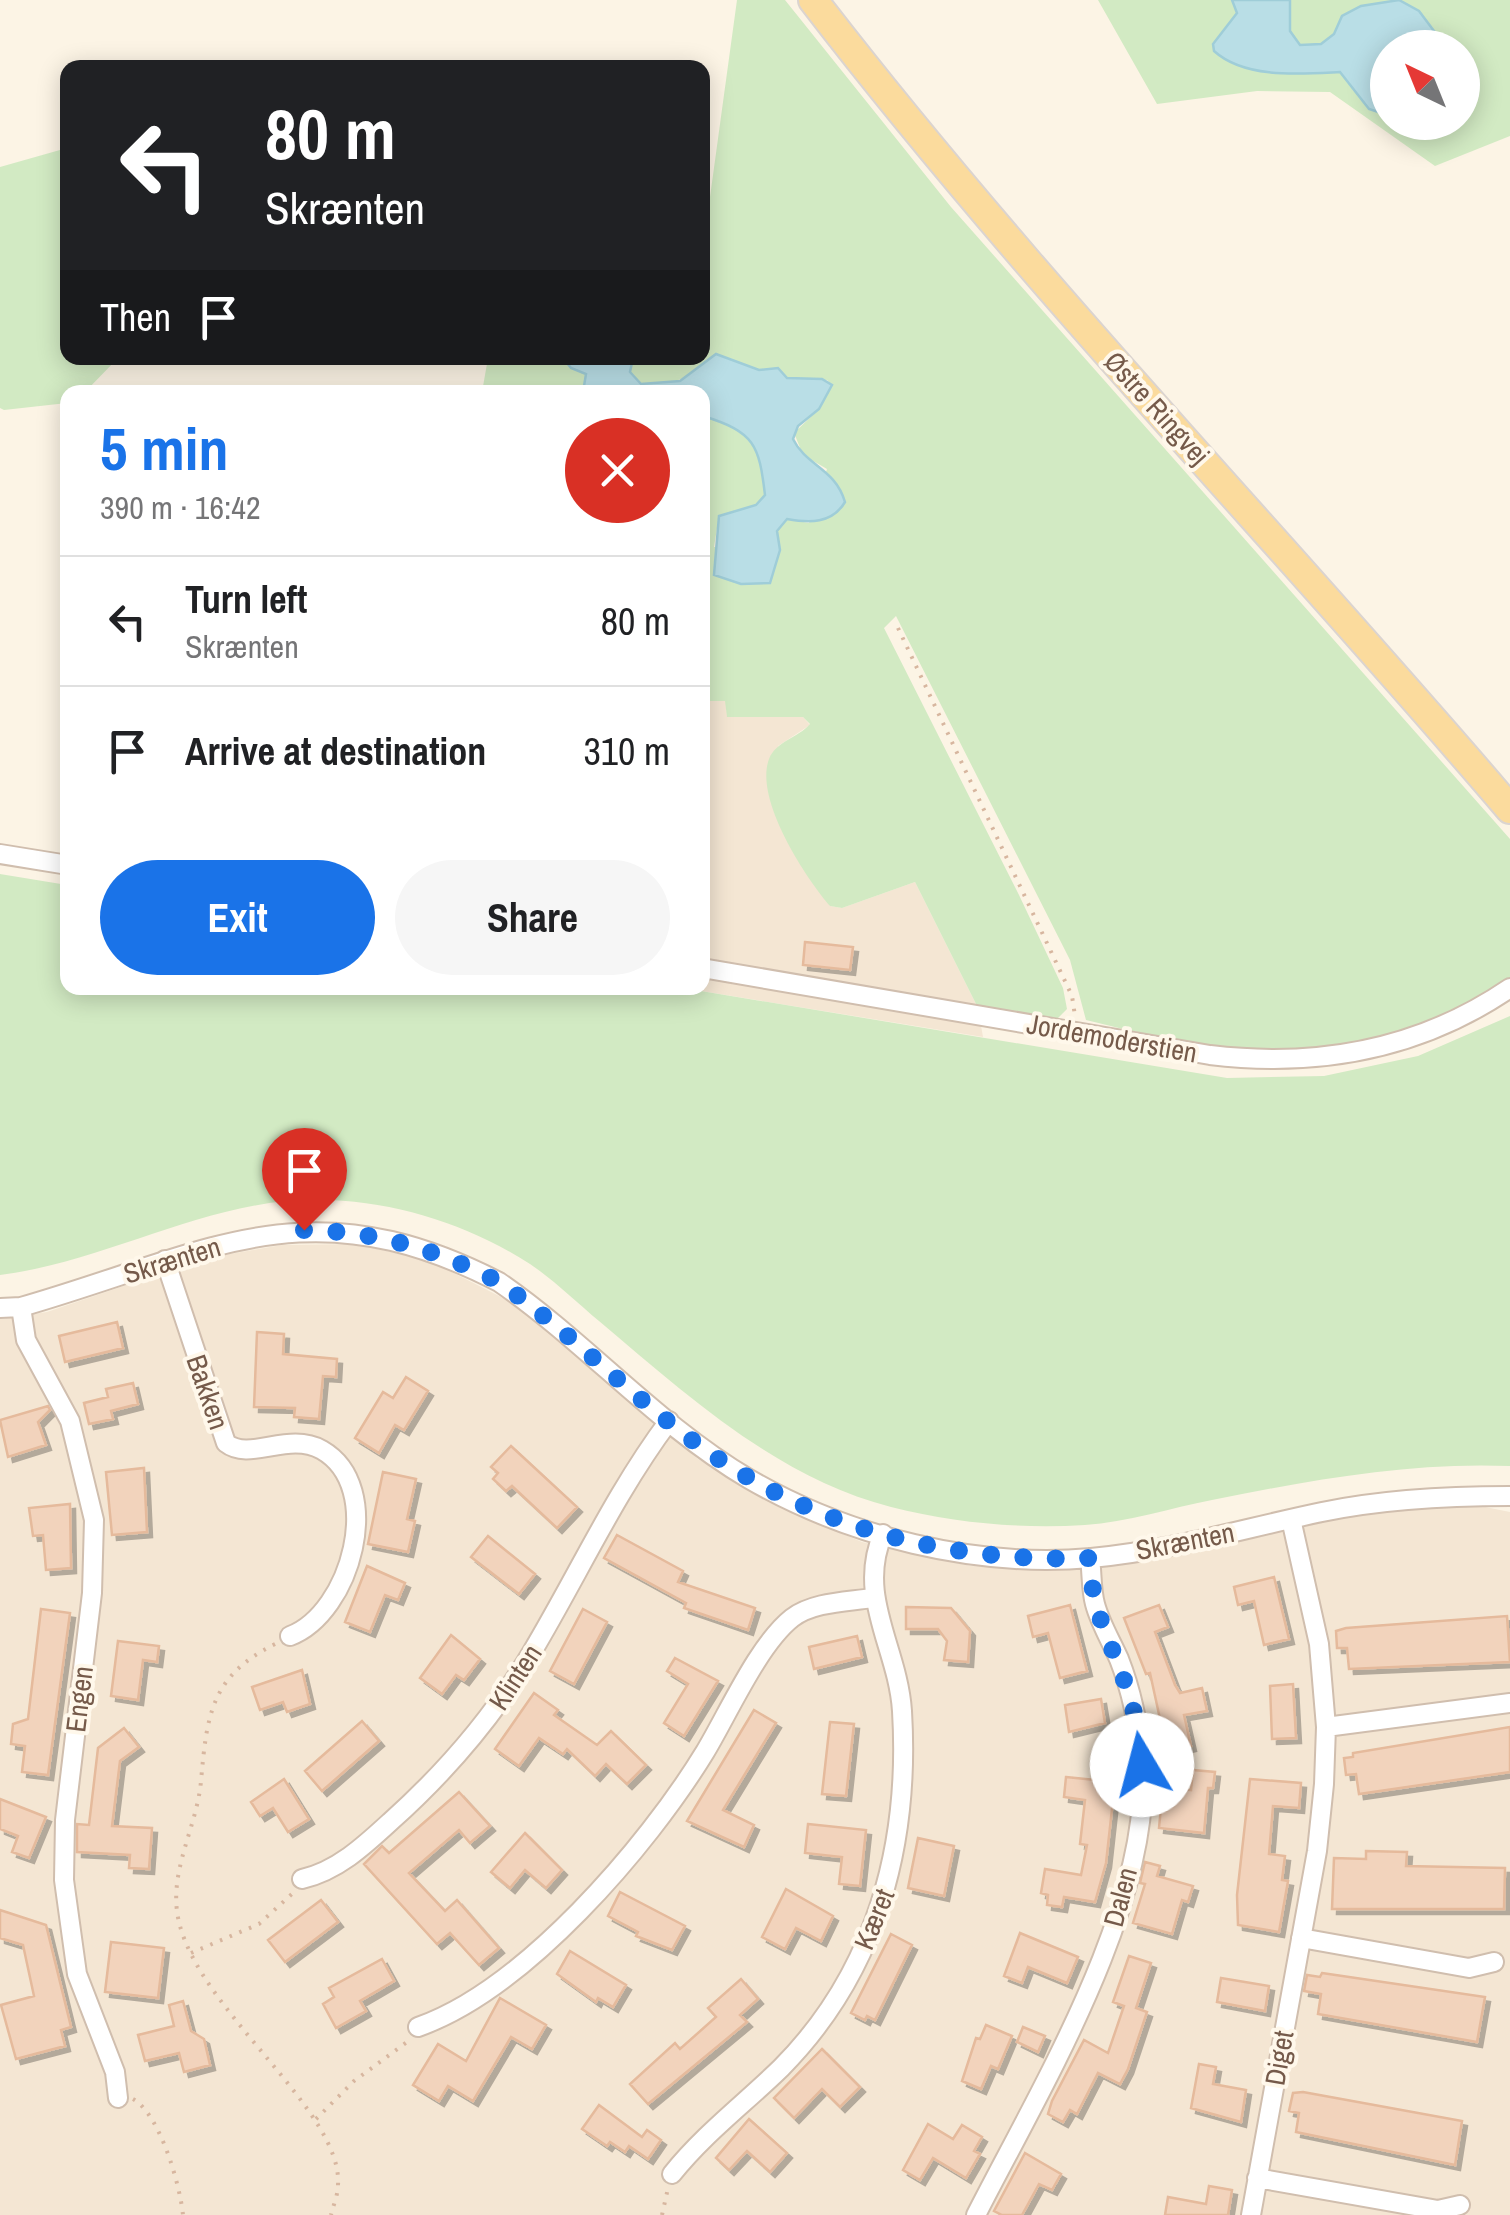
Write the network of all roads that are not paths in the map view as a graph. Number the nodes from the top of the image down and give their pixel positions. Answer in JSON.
{"nodes":[{"id":1,"x":812,"y":0,"type":"edge"},
{"id":2,"x":1510,"y":809,"type":"edge"},
{"id":3,"x":0,"y":854,"type":"edge"},
{"id":4,"x":60,"y":864,"type":"edge"},
{"id":5,"x":710,"y":969,"type":"edge"},
{"id":6,"x":1510,"y":988,"type":"edge"},
{"id":7,"x":165,"y":1260,"type":"junction"},
{"id":8,"x":21,"y":1307,"type":"junction"},
{"id":9,"x":0,"y":1308,"type":"edge"},
{"id":10,"x":669,"y":1422,"type":"junction"},
{"id":11,"x":1510,"y":1496,"type":"edge"},
{"id":12,"x":1291,"y":1519,"type":"junction"},
{"id":13,"x":883,"y":1534,"type":"junction"},
{"id":14,"x":1090,"y":1558,"type":"junction"},
{"id":15,"x":872,"y":1598,"type":"junction"},
{"id":16,"x":290,"y":1636,"type":"road end"},
{"id":17,"x":1510,"y":1703,"type":"edge"},
{"id":18,"x":1326,"y":1728,"type":"junction"},
{"id":19,"x":302,"y":1879,"type":"road end"},
{"id":20,"x":1301,"y":1938,"type":"junction"},
{"id":21,"x":1494,"y":1962,"type":"dead end"},
{"id":22,"x":418,"y":2027,"type":"road end"},
{"id":23,"x":118,"y":2098,"type":"road end"},
{"id":24,"x":672,"y":2174,"type":"road end"},
{"id":25,"x":1258,"y":2178,"type":"junction"},
{"id":26,"x":1460,"y":2205,"type":"dead end"},
{"id":27,"x":976,"y":2215,"type":"edge"},
{"id":28,"x":1252,"y":2215,"type":"edge"}],
"edges":[{"from":1,"to":2,"type":"main road","name":"Østre Ringvej"},
{"from":3,"to":4,"type":"street"},
{"from":5,"to":6,"type":"street","name":"Jordemoderstien"},
{"from":7,"to":8,"type":"street","name":"Skrænten"},
{"from":7,"to":10,"type":"street","name":"Skrænten"},
{"from":7,"to":16,"type":"street","name":"Bakken"},
{"from":8,"to":9,"type":"street","name":"Skrænten"},
{"from":8,"to":23,"type":"street","name":"Engen"},
{"from":10,"to":13,"type":"street","name":"Skrænten"},
{"from":10,"to":19,"type":"street","name":"Klinten"},
{"from":11,"to":12,"type":"street","name":"Skrænten"},
{"from":12,"to":14,"type":"street","name":"Skrænten"},
{"from":12,"to":18,"type":"street","name":"Diget"},
{"from":13,"to":14,"type":"street","name":"Skrænten"},
{"from":13,"to":15,"type":"street","name":"Kæret"},
{"from":14,"to":27,"type":"street","name":"Dalen"},
{"from":15,"to":22,"type":"street"},
{"from":15,"to":24,"type":"street","name":"Kæret"},
{"from":17,"to":18,"type":"street"},
{"from":18,"to":20,"type":"street","name":"Diget"},
{"from":20,"to":21,"type":"street"},
{"from":20,"to":25,"type":"street","name":"Diget"},
{"from":25,"to":26,"type":"street"},
{"from":25,"to":28,"type":"street","name":"Diget"}]}
